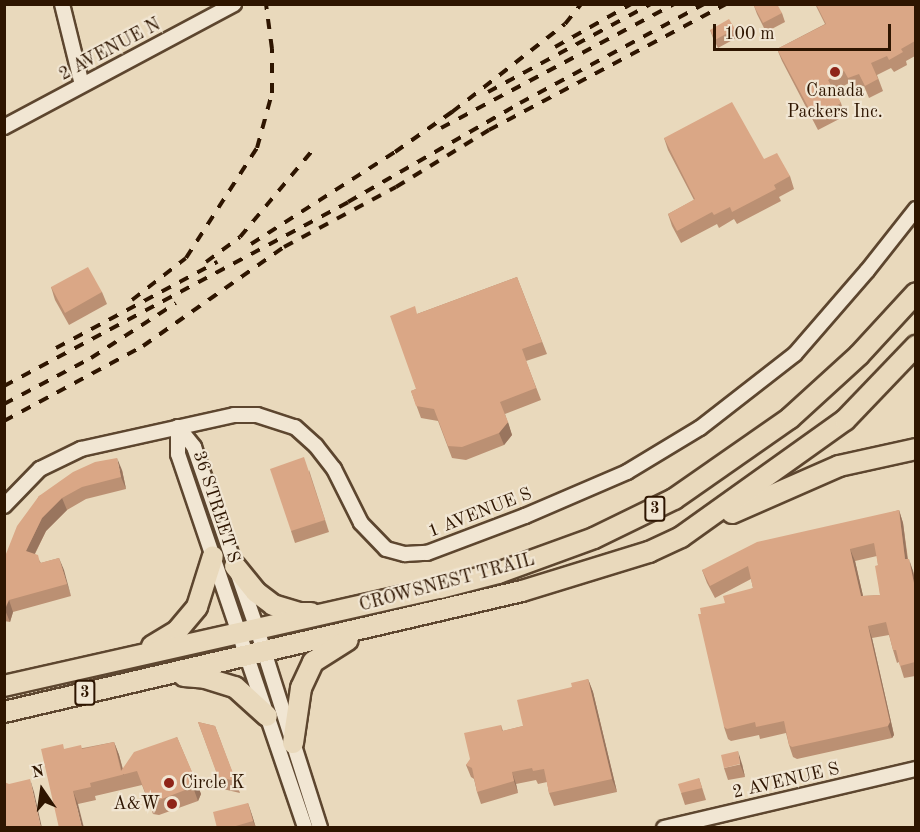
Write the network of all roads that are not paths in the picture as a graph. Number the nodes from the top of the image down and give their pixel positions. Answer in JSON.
{"nodes":[{"id":1,"x":62,"y":4,"type":"edge"},
{"id":2,"x":234,"y":4,"type":"edge"},
{"id":3,"x":82,"y":85,"type":"junction"},
{"id":4,"x":4,"y":128,"type":"edge"},
{"id":5,"x":915,"y":209,"type":"edge"},
{"id":6,"x":915,"y":293,"type":"edge"},
{"id":7,"x":915,"y":346,"type":"edge"},
{"id":8,"x":178,"y":427,"type":"junction"},
{"id":9,"x":915,"y":450,"type":"edge"},
{"id":10,"x":4,"y":506,"type":"edge"},
{"id":11,"x":681,"y":537,"type":"junction"},
{"id":12,"x":213,"y":556,"type":"junction"},
{"id":13,"x":235,"y":566,"type":"junction"},
{"id":14,"x":332,"y":612,"type":"junction"},
{"id":15,"x":369,"y":628,"type":"junction"},
{"id":16,"x":248,"y":631,"type":"junction"},
{"id":17,"x":256,"y":655,"type":"junction"},
{"id":18,"x":115,"y":661,"type":"junction"},
{"id":19,"x":166,"y":675,"type":"junction"},
{"id":20,"x":4,"y":686,"type":"edge"},
{"id":21,"x":4,"y":712,"type":"edge"},
{"id":22,"x":267,"y":716,"type":"junction"},
{"id":23,"x":293,"y":743,"type":"junction"},
{"id":24,"x":915,"y":770,"type":"edge"},
{"id":25,"x":305,"y":828,"type":"edge"},
{"id":26,"x":320,"y":828,"type":"edge"},
{"id":27,"x":664,"y":828,"type":"edge"}],
"edges":[{"from":1,"to":3,"type":"street"},
{"from":2,"to":3,"type":"street","name":"2 AVENUE N"},
{"from":3,"to":4,"type":"street","name":"2 AVENUE N"},
{"from":5,"to":8,"type":"street","name":"1 AVENUE S"},
{"from":6,"to":14,"type":"highway","name":"CROWSNEST TRAIL","number":"3"},
{"from":7,"to":11,"type":"highway","name":"CROWSNEST TRAIL","number":"3"},
{"from":8,"to":10,"type":"street","name":"1 AVENUE S"},
{"from":8,"to":12,"type":"street","name":"36 STREET S"},
{"from":8,"to":13,"type":"street","name":"36 STREET S"},
{"from":9,"to":11,"type":"highway"},
{"from":11,"to":15,"type":"highway","name":"CROWSNEST TRAIL","number":"3"},
{"from":12,"to":16,"type":"street","name":"36 STREET S"},
{"from":12,"to":18,"type":"highway"},
{"from":13,"to":14,"type":"highway"},
{"from":13,"to":16,"type":"street","name":"36 STREET S"},
{"from":14,"to":16,"type":"highway","name":"CROWSNEST TRAIL","number":"3"},
{"from":15,"to":17,"type":"highway","name":"CROWSNEST TRAIL","number":"3"},
{"from":15,"to":23,"type":"highway"},
{"from":16,"to":17,"type":"street"},
{"from":16,"to":18,"type":"highway","name":"CROWSNEST TRAIL","number":"3"},
{"from":17,"to":19,"type":"highway","name":"CROWSNEST TRAIL","number":"3"},
{"from":17,"to":22,"type":"street"},
{"from":17,"to":23,"type":"street"},
{"from":18,"to":20,"type":"highway","name":"CROWSNEST TRAIL","number":"3"},
{"from":19,"to":21,"type":"highway","name":"CROWSNEST TRAIL","number":"3"},
{"from":19,"to":22,"type":"highway"},
{"from":22,"to":25,"type":"street"},
{"from":23,"to":26,"type":"street"},
{"from":24,"to":27,"type":"street","name":"2 AVENUE S"}]}
